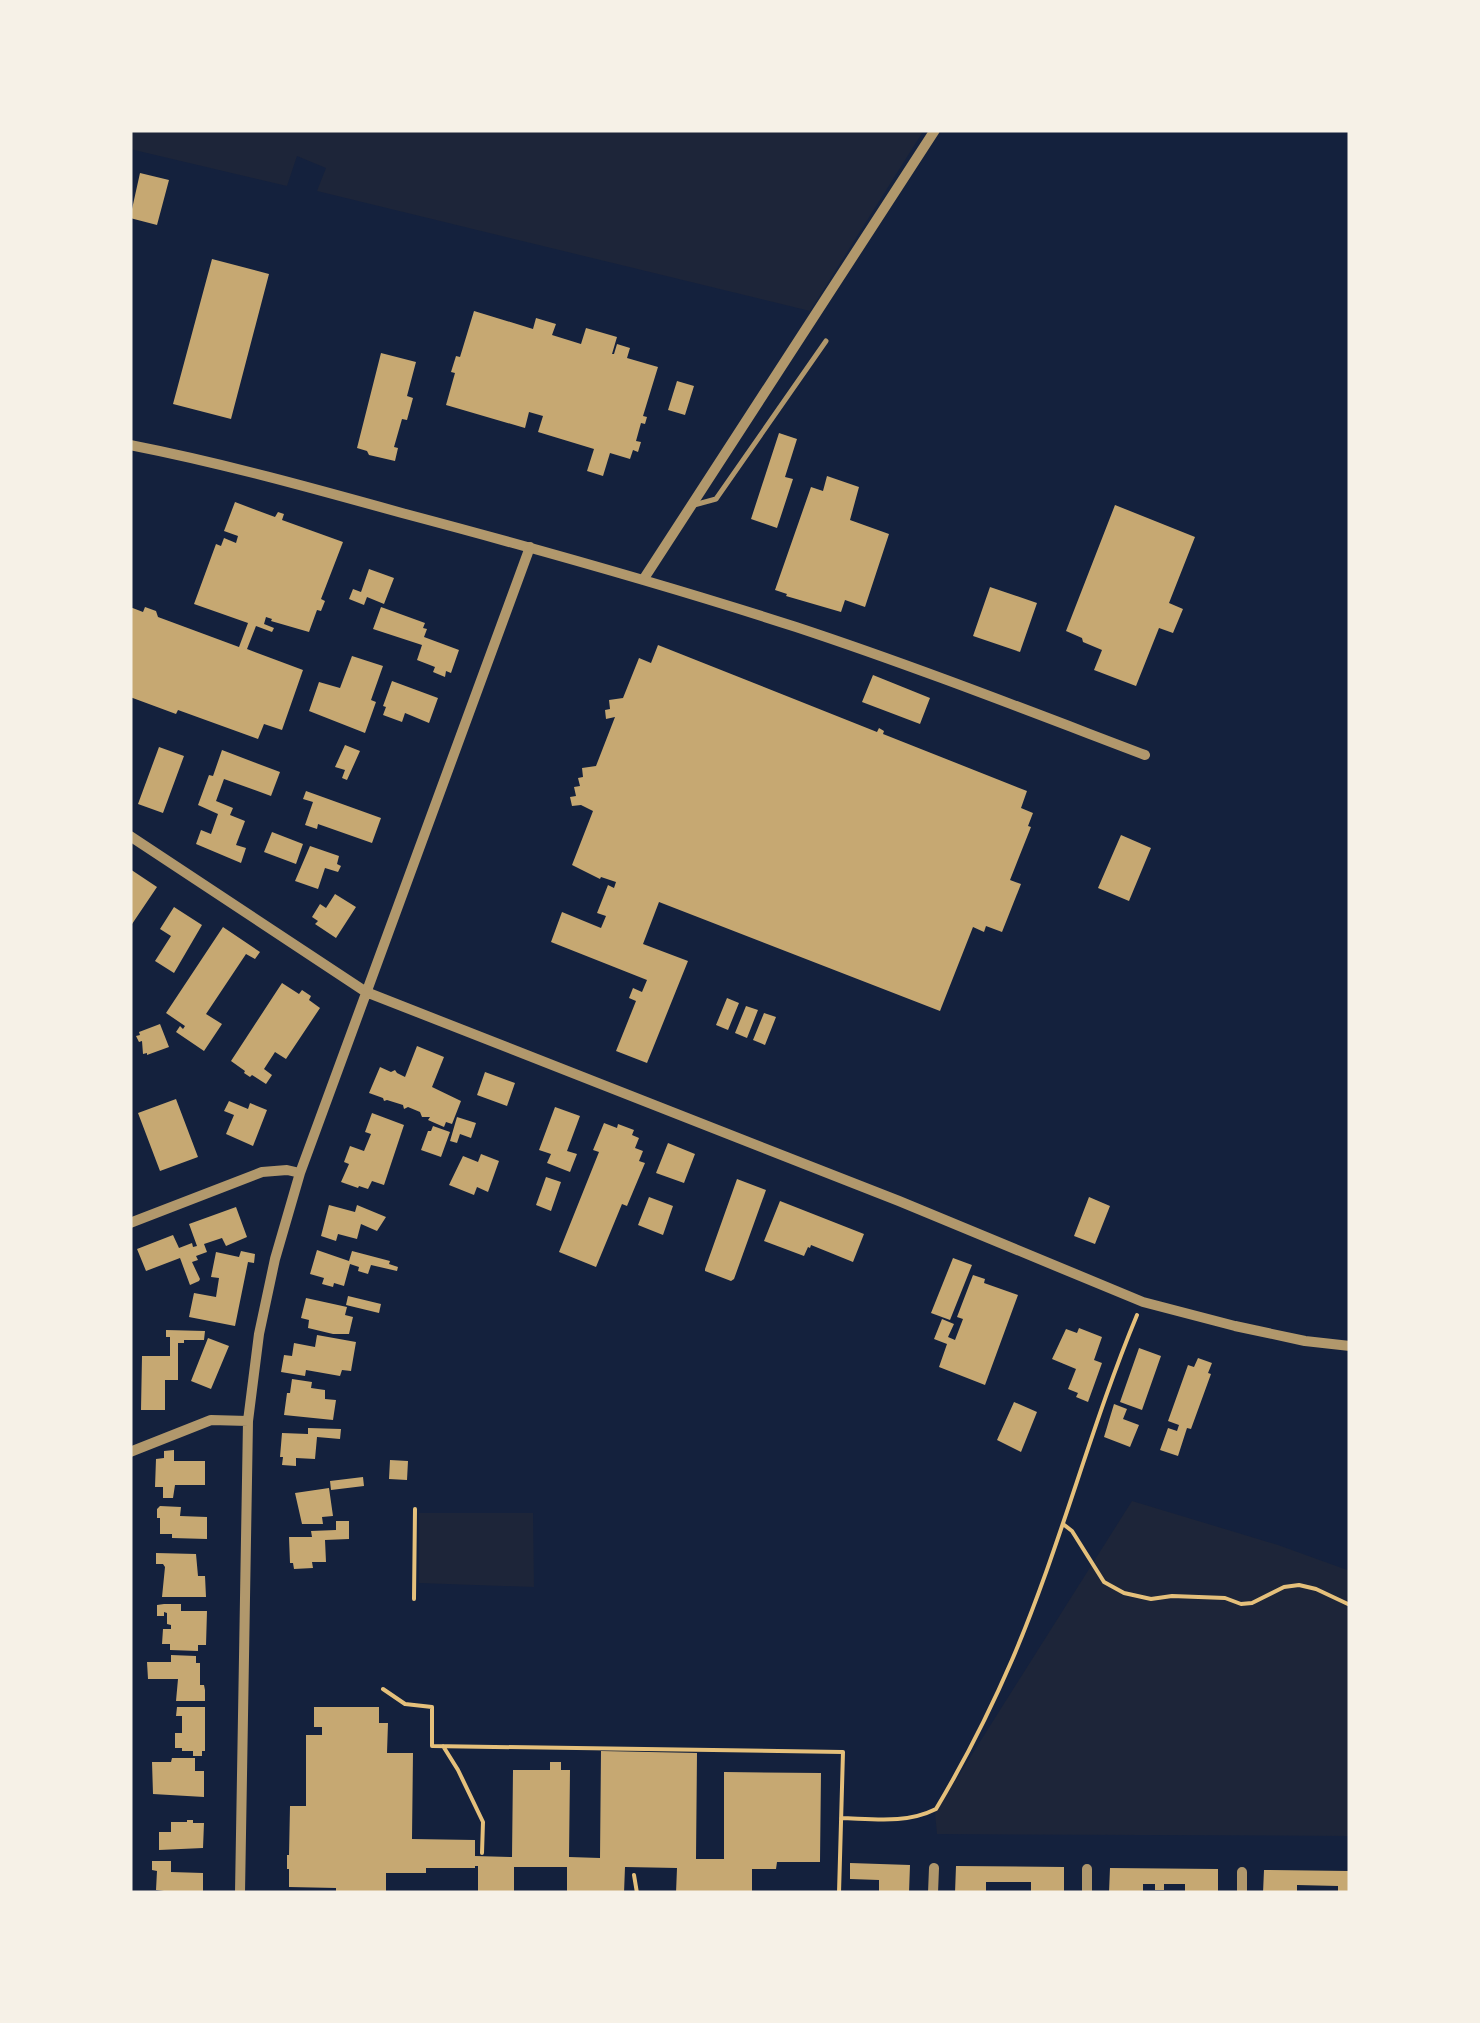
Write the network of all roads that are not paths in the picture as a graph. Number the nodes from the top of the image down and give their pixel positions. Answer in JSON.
{"nodes":[{"id":1,"x":935,"y":130,"type":"edge"},
{"id":2,"x":826,"y":341,"type":"dead end"},
{"id":3,"x":130,"y":445,"type":"edge"},
{"id":4,"x":691,"y":506,"type":"junction"},
{"id":5,"x":530,"y":547,"type":"junction"},
{"id":6,"x":643,"y":580,"type":"junction"},
{"id":7,"x":1145,"y":755,"type":"dead end"},
{"id":8,"x":130,"y":836,"type":"edge"},
{"id":9,"x":366,"y":992,"type":"junction"},
{"id":10,"x":300,"y":1174,"type":"junction"},
{"id":11,"x":130,"y":1223,"type":"edge"},
{"id":12,"x":1350,"y":1346,"type":"edge"},
{"id":13,"x":248,"y":1421,"type":"junction"},
{"id":14,"x":130,"y":1452,"type":"edge"},
{"id":15,"x":934,"y":1868,"type":"dead end"},
{"id":16,"x":1088,"y":1869,"type":"dead end"},
{"id":17,"x":1242,"y":1872,"type":"dead end"},
{"id":18,"x":240,"y":1893,"type":"edge"},
{"id":19,"x":933,"y":1893,"type":"edge"},
{"id":20,"x":1087,"y":1893,"type":"edge"},
{"id":21,"x":1242,"y":1893,"type":"edge"}],
"edges":[{"from":1,"to":4,"type":"street"},
{"from":2,"to":4,"type":"lane"},
{"from":3,"to":5,"type":"street"},
{"from":4,"to":6,"type":"street"},
{"from":5,"to":6,"type":"street"},
{"from":5,"to":9,"type":"street"},
{"from":6,"to":7,"type":"street"},
{"from":8,"to":9,"type":"street"},
{"from":9,"to":10,"type":"street"},
{"from":9,"to":12,"type":"street"},
{"from":10,"to":11,"type":"street"},
{"from":10,"to":13,"type":"street"},
{"from":13,"to":14,"type":"street"},
{"from":13,"to":18,"type":"street"},
{"from":15,"to":19,"type":"street"},
{"from":16,"to":20,"type":"street"},
{"from":17,"to":21,"type":"street"}]}
